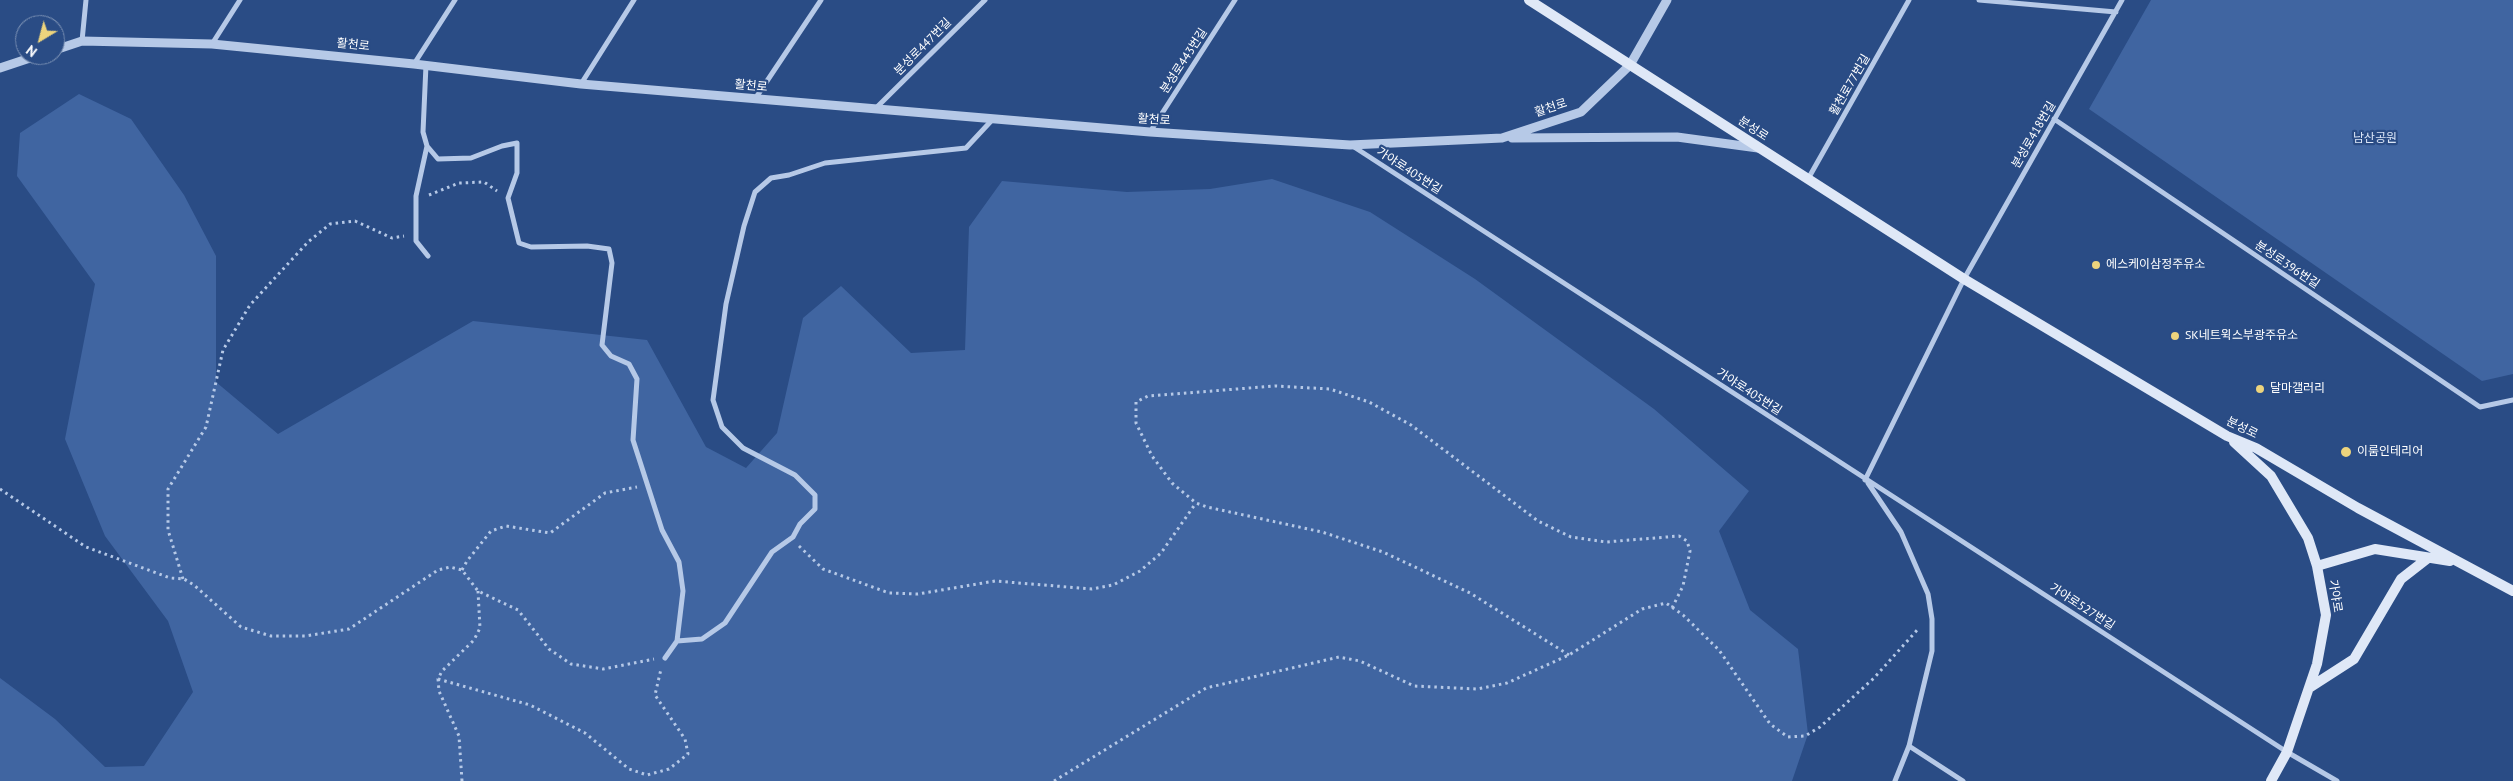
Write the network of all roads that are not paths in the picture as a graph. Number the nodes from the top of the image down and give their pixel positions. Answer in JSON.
{"nodes":[{"id":1,"x":86,"y":0,"type":"edge"},
{"id":2,"x":240,"y":0,"type":"edge"},
{"id":3,"x":455,"y":0,"type":"edge"},
{"id":4,"x":634,"y":0,"type":"edge"},
{"id":5,"x":820,"y":0,"type":"edge"},
{"id":6,"x":985,"y":0,"type":"edge"},
{"id":7,"x":1235,"y":0,"type":"edge"},
{"id":8,"x":1529,"y":0,"type":"edge"},
{"id":9,"x":1667,"y":0,"type":"edge"},
{"id":10,"x":1909,"y":0,"type":"edge"},
{"id":11,"x":1979,"y":0,"type":"edge"},
{"id":12,"x":2122,"y":0,"type":"edge"},
{"id":13,"x":2116,"y":12,"type":"junction"},
{"id":14,"x":82,"y":41,"type":"junction"},
{"id":15,"x":212,"y":44,"type":"junction"},
{"id":16,"x":65,"y":47,"type":"edge"},
{"id":17,"x":15,"y":63,"type":"edge"},
{"id":18,"x":414,"y":64,"type":"junction"},
{"id":19,"x":426,"y":65,"type":"junction"},
{"id":20,"x":1630,"y":65,"type":"junction"},
{"id":21,"x":0,"y":68,"type":"edge"},
{"id":22,"x":581,"y":84,"type":"junction"},
{"id":23,"x":755,"y":99,"type":"junction"},
{"id":24,"x":876,"y":108,"type":"junction"},
{"id":25,"x":993,"y":119,"type":"junction"},
{"id":26,"x":2054,"y":120,"type":"junction"},
{"id":27,"x":1150,"y":132,"type":"junction"},
{"id":28,"x":1502,"y":138,"type":"junction"},
{"id":29,"x":1350,"y":145,"type":"junction"},
{"id":30,"x":427,"y":146,"type":"junction"},
{"id":31,"x":1760,"y":148,"type":"junction"},
{"id":32,"x":1808,"y":179,"type":"junction"},
{"id":33,"x":428,"y":256,"type":"dead end"},
{"id":34,"x":1964,"y":279,"type":"junction"},
{"id":35,"x":2513,"y":400,"type":"edge"},
{"id":36,"x":2227,"y":436,"type":"junction"},
{"id":37,"x":1865,"y":480,"type":"junction"},
{"id":38,"x":2428,"y":558,"type":"junction"},
{"id":39,"x":2459,"y":563,"type":"junction"},
{"id":40,"x":2317,"y":566,"type":"junction"},
{"id":41,"x":2513,"y":592,"type":"edge"},
{"id":42,"x":677,"y":641,"type":"junction"},
{"id":43,"x":665,"y":658,"type":"road end"},
{"id":44,"x":2309,"y":688,"type":"junction"},
{"id":45,"x":1909,"y":746,"type":"junction"},
{"id":46,"x":2287,"y":752,"type":"junction"},
{"id":47,"x":1895,"y":781,"type":"edge"},
{"id":48,"x":1963,"y":781,"type":"edge"},
{"id":49,"x":2271,"y":781,"type":"edge"},
{"id":50,"x":2337,"y":781,"type":"edge"}],
"edges":[{"from":1,"to":14,"type":"street"},
{"from":2,"to":15,"type":"street"},
{"from":3,"to":18,"type":"street"},
{"from":4,"to":22,"type":"street"},
{"from":5,"to":23,"type":"street"},
{"from":6,"to":24,"type":"street","name":"분성로447번길"},
{"from":7,"to":27,"type":"street","name":"분성로443번길"},
{"from":8,"to":20,"type":"main road","name":"분성로"},
{"from":9,"to":20,"type":"street","name":"활천로"},
{"from":10,"to":32,"type":"street","name":"활천로77번길"},
{"from":11,"to":13,"type":"street"},
{"from":12,"to":13,"type":"street","name":"분성로418번길"},
{"from":13,"to":26,"type":"street","name":"분성로418번길"},
{"from":14,"to":15,"type":"street","name":"활천로"},
{"from":14,"to":16,"type":"street","name":"활천로"},
{"from":15,"to":18,"type":"street","name":"활천로"},
{"from":17,"to":21,"type":"street"},
{"from":18,"to":19,"type":"street","name":"활천로"},
{"from":19,"to":22,"type":"street","name":"활천로"},
{"from":19,"to":30,"type":"street"},
{"from":20,"to":28,"type":"street","name":"활천로"},
{"from":20,"to":31,"type":"main road","name":"분성로"},
{"from":22,"to":23,"type":"street","name":"활천로"},
{"from":23,"to":24,"type":"street","name":"활천로"},
{"from":24,"to":25,"type":"street","name":"활천로"},
{"from":25,"to":27,"type":"street","name":"활천로"},
{"from":25,"to":42,"type":"street"},
{"from":26,"to":34,"type":"street","name":"분성로418번길"},
{"from":26,"to":35,"type":"street","name":"분성로396번길"},
{"from":27,"to":29,"type":"street","name":"활천로"},
{"from":28,"to":29,"type":"street","name":"활천로"},
{"from":28,"to":31,"type":"street"},
{"from":29,"to":37,"type":"street","name":"가야로405번길"},
{"from":30,"to":33,"type":"street"},
{"from":30,"to":42,"type":"street"},
{"from":31,"to":32,"type":"main road","name":"분성로"},
{"from":32,"to":34,"type":"main road","name":"분성로"},
{"from":34,"to":36,"type":"main road","name":"분성로"},
{"from":34,"to":37,"type":"street"},
{"from":36,"to":39,"type":"main road","name":"분성로"},
{"from":36,"to":40,"type":"main road","name":"가야로"},
{"from":37,"to":45,"type":"street","name":"가야로405번길"},
{"from":37,"to":46,"type":"street","name":"가야로527번길"},
{"from":38,"to":39,"type":"main road"},
{"from":38,"to":40,"type":"main road"},
{"from":38,"to":44,"type":"main road"},
{"from":39,"to":41,"type":"main road","name":"분성로"},
{"from":40,"to":44,"type":"main road","name":"가야로"},
{"from":42,"to":43,"type":"street"},
{"from":44,"to":46,"type":"main road","name":"가야로"},
{"from":45,"to":47,"type":"street","name":"가야로405번길"},
{"from":45,"to":48,"type":"street"},
{"from":46,"to":49,"type":"main road","name":"가야로"},
{"from":46,"to":50,"type":"street","name":"가야로527번길"}]}
